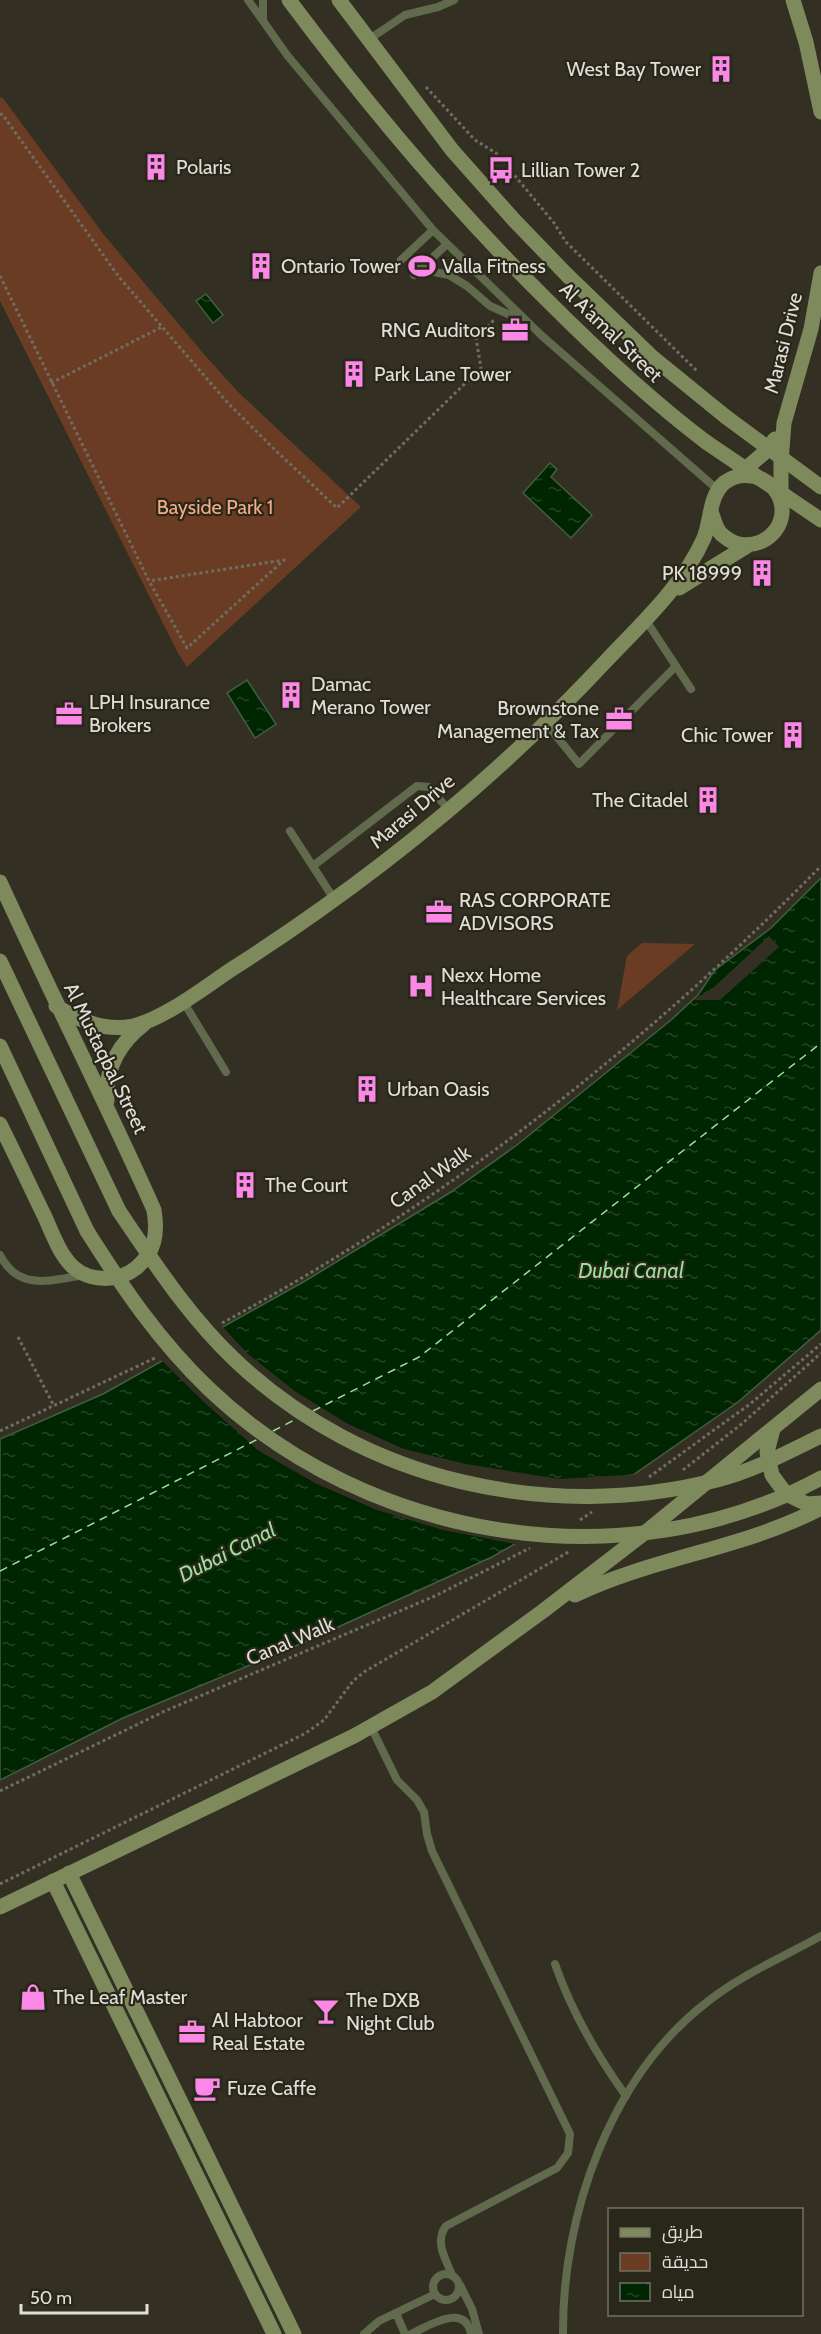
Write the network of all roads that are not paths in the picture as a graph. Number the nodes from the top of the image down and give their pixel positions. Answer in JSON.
{"nodes":[{"id":1,"x":248,"y":0,"type":"edge"},
{"id":2,"x":262,"y":0,"type":"edge"},
{"id":3,"x":290,"y":0,"type":"edge"},
{"id":4,"x":339,"y":0,"type":"edge"},
{"id":5,"x":454,"y":0,"type":"edge"},
{"id":6,"x":793,"y":0,"type":"edge"},
{"id":7,"x":263,"y":21,"type":"junction"},
{"id":8,"x":368,"y":40,"type":"junction"},
{"id":9,"x":818,"y":78,"type":"edge"},
{"id":10,"x":821,"y":112,"type":"edge"},
{"id":11,"x":433,"y":230,"type":"junction"},
{"id":12,"x":447,"y":244,"type":"junction"},
{"id":13,"x":417,"y":272,"type":"junction"},
{"id":14,"x":821,"y":273,"type":"edge"},
{"id":15,"x":526,"y":321,"type":"junction"},
{"id":16,"x":784,"y":423,"type":"junction"},
{"id":17,"x":736,"y":477,"type":"junction"},
{"id":18,"x":821,"y":487,"type":"edge"},
{"id":19,"x":718,"y":490,"type":"junction"},
{"id":20,"x":781,"y":501,"type":"junction"},
{"id":21,"x":712,"y":514,"type":"junction"},
{"id":22,"x":821,"y":520,"type":"edge"},
{"id":23,"x":747,"y":546,"type":"junction"},
{"id":24,"x":669,"y":594,"type":"junction"},
{"id":25,"x":645,"y":619,"type":"junction"},
{"id":26,"x":676,"y":666,"type":"junction"},
{"id":27,"x":691,"y":689,"type":"dead end"},
{"id":28,"x":545,"y":722,"type":"junction"},
{"id":29,"x":448,"y":809,"type":"junction"},
{"id":30,"x":290,"y":831,"type":"dead end"},
{"id":31,"x":313,"y":866,"type":"junction"},
{"id":32,"x":0,"y":882,"type":"edge"},
{"id":33,"x":334,"y":899,"type":"junction"},
{"id":34,"x":0,"y":961,"type":"edge"},
{"id":35,"x":183,"y":1001,"type":"junction"},
{"id":36,"x":56,"y":1006,"type":"junction"},
{"id":37,"x":148,"y":1020,"type":"junction"},
{"id":38,"x":0,"y":1046,"type":"edge"},
{"id":39,"x":226,"y":1072,"type":"dead end"},
{"id":40,"x":107,"y":1104,"type":"junction"},
{"id":41,"x":0,"y":1124,"type":"edge"},
{"id":42,"x":0,"y":1255,"type":"edge"},
{"id":43,"x":86,"y":1275,"type":"junction"},
{"id":44,"x":821,"y":1389,"type":"edge"},
{"id":45,"x":773,"y":1429,"type":"junction"},
{"id":46,"x":821,"y":1436,"type":"edge"},
{"id":47,"x":821,"y":1478,"type":"edge"},
{"id":48,"x":821,"y":1503,"type":"edge"},
{"id":49,"x":821,"y":1508,"type":"edge"},
{"id":50,"x":543,"y":1611,"type":"junction"},
{"id":51,"x":371,"y":1727,"type":"junction"},
{"id":52,"x":69,"y":1873,"type":"junction"},
{"id":53,"x":52,"y":1881,"type":"junction"},
{"id":54,"x":0,"y":1907,"type":"edge"},
{"id":55,"x":821,"y":1936,"type":"edge"},
{"id":56,"x":555,"y":1964,"type":"dead end"},
{"id":57,"x":626,"y":2096,"type":"junction"},
{"id":58,"x":452,"y":2275,"type":"junction"},
{"id":59,"x":459,"y":2283,"type":"junction"},
{"id":60,"x":435,"y":2294,"type":"junction"},
{"id":61,"x":396,"y":2313,"type":"junction"},
{"id":62,"x":367,"y":2333,"type":"edge"},
{"id":63,"x":274,"y":2334,"type":"edge"},
{"id":64,"x":294,"y":2334,"type":"edge"},
{"id":65,"x":405,"y":2334,"type":"edge"},
{"id":66,"x":411,"y":2334,"type":"edge"},
{"id":67,"x":471,"y":2334,"type":"edge"},
{"id":68,"x":479,"y":2334,"type":"edge"},
{"id":69,"x":563,"y":2334,"type":"edge"}],
"edges":[{"from":1,"to":7,"type":"lane"},
{"from":2,"to":7,"type":"lane"},
{"from":3,"to":22,"type":"street","name":"Al A'amal Street","bridge":true},
{"from":4,"to":8,"type":"street","name":"Al A'amal Street"},
{"from":5,"to":8,"type":"lane"},
{"from":6,"to":9,"type":"street"},
{"from":7,"to":11,"type":"lane"},
{"from":8,"to":18,"type":"street","name":"Al A'amal Street","bridge":true},
{"from":9,"to":10,"type":"street"},
{"from":11,"to":12,"type":"lane"},
{"from":11,"to":13,"type":"lane"},
{"from":12,"to":13,"type":"lane"},
{"from":12,"to":15,"type":"lane"},
{"from":13,"to":15,"type":"lane"},
{"from":14,"to":16,"type":"street","name":"Marasi Drive"},
{"from":15,"to":19,"type":"lane"},
{"from":16,"to":17,"type":"street","name":"Marasi Drive"},
{"from":16,"to":20,"type":"street","name":"Marasi Drive"},
{"from":17,"to":19,"type":"street"},
{"from":17,"to":20,"type":"street"},
{"from":19,"to":21,"type":"street"},
{"from":20,"to":23,"type":"street"},
{"from":21,"to":23,"type":"street"},
{"from":21,"to":24,"type":"street","name":"Marasi Drive"},
{"from":23,"to":24,"type":"street","name":"Marasi Drive"},
{"from":24,"to":25,"type":"street","name":"Marasi Drive"},
{"from":25,"to":26,"type":"lane"},
{"from":25,"to":28,"type":"street","name":"Marasi Drive"},
{"from":26,"to":27,"type":"lane"},
{"from":26,"to":28,"type":"lane"},
{"from":28,"to":29,"type":"street","name":"Marasi Drive"},
{"from":29,"to":31,"type":"lane"},
{"from":29,"to":33,"type":"street","name":"Marasi Drive"},
{"from":30,"to":31,"type":"lane"},
{"from":31,"to":33,"type":"lane"},
{"from":32,"to":36,"type":"street","name":"Al Mustaqbal Street"},
{"from":33,"to":35,"type":"street","name":"Marasi Drive"},
{"from":34,"to":46,"type":"street","bridge":true},
{"from":35,"to":37,"type":"street","name":"Marasi Drive"},
{"from":35,"to":39,"type":"lane"},
{"from":36,"to":37,"type":"street","name":"Marasi Drive"},
{"from":36,"to":40,"type":"street","name":"Al Mustaqbal Street"},
{"from":37,"to":40,"type":"street","name":"Marasi Drive"},
{"from":38,"to":47,"type":"street","bridge":true},
{"from":40,"to":43,"type":"street","name":"Al Mustaqbal Street"},
{"from":41,"to":43,"type":"street"},
{"from":42,"to":43,"type":"lane"},
{"from":44,"to":45,"type":"street"},
{"from":45,"to":48,"type":"street"},
{"from":45,"to":50,"type":"street"},
{"from":49,"to":50,"type":"street"},
{"from":50,"to":51,"type":"street"},
{"from":51,"to":52,"type":"street"},
{"from":51,"to":58,"type":"lane"},
{"from":52,"to":53,"type":"street"},
{"from":52,"to":64,"type":"street"},
{"from":53,"to":54,"type":"street"},
{"from":53,"to":63,"type":"street"},
{"from":55,"to":57,"type":"lane"},
{"from":56,"to":57,"type":"lane"},
{"from":57,"to":69,"type":"lane"},
{"from":58,"to":59,"type":"lane"},
{"from":58,"to":60,"type":"lane"},
{"from":59,"to":60,"type":"lane"},
{"from":59,"to":68,"type":"lane"},
{"from":60,"to":61,"type":"lane"},
{"from":61,"to":62,"type":"lane"},
{"from":61,"to":65,"type":"lane"},
{"from":66,"to":67,"type":"lane"}]}
